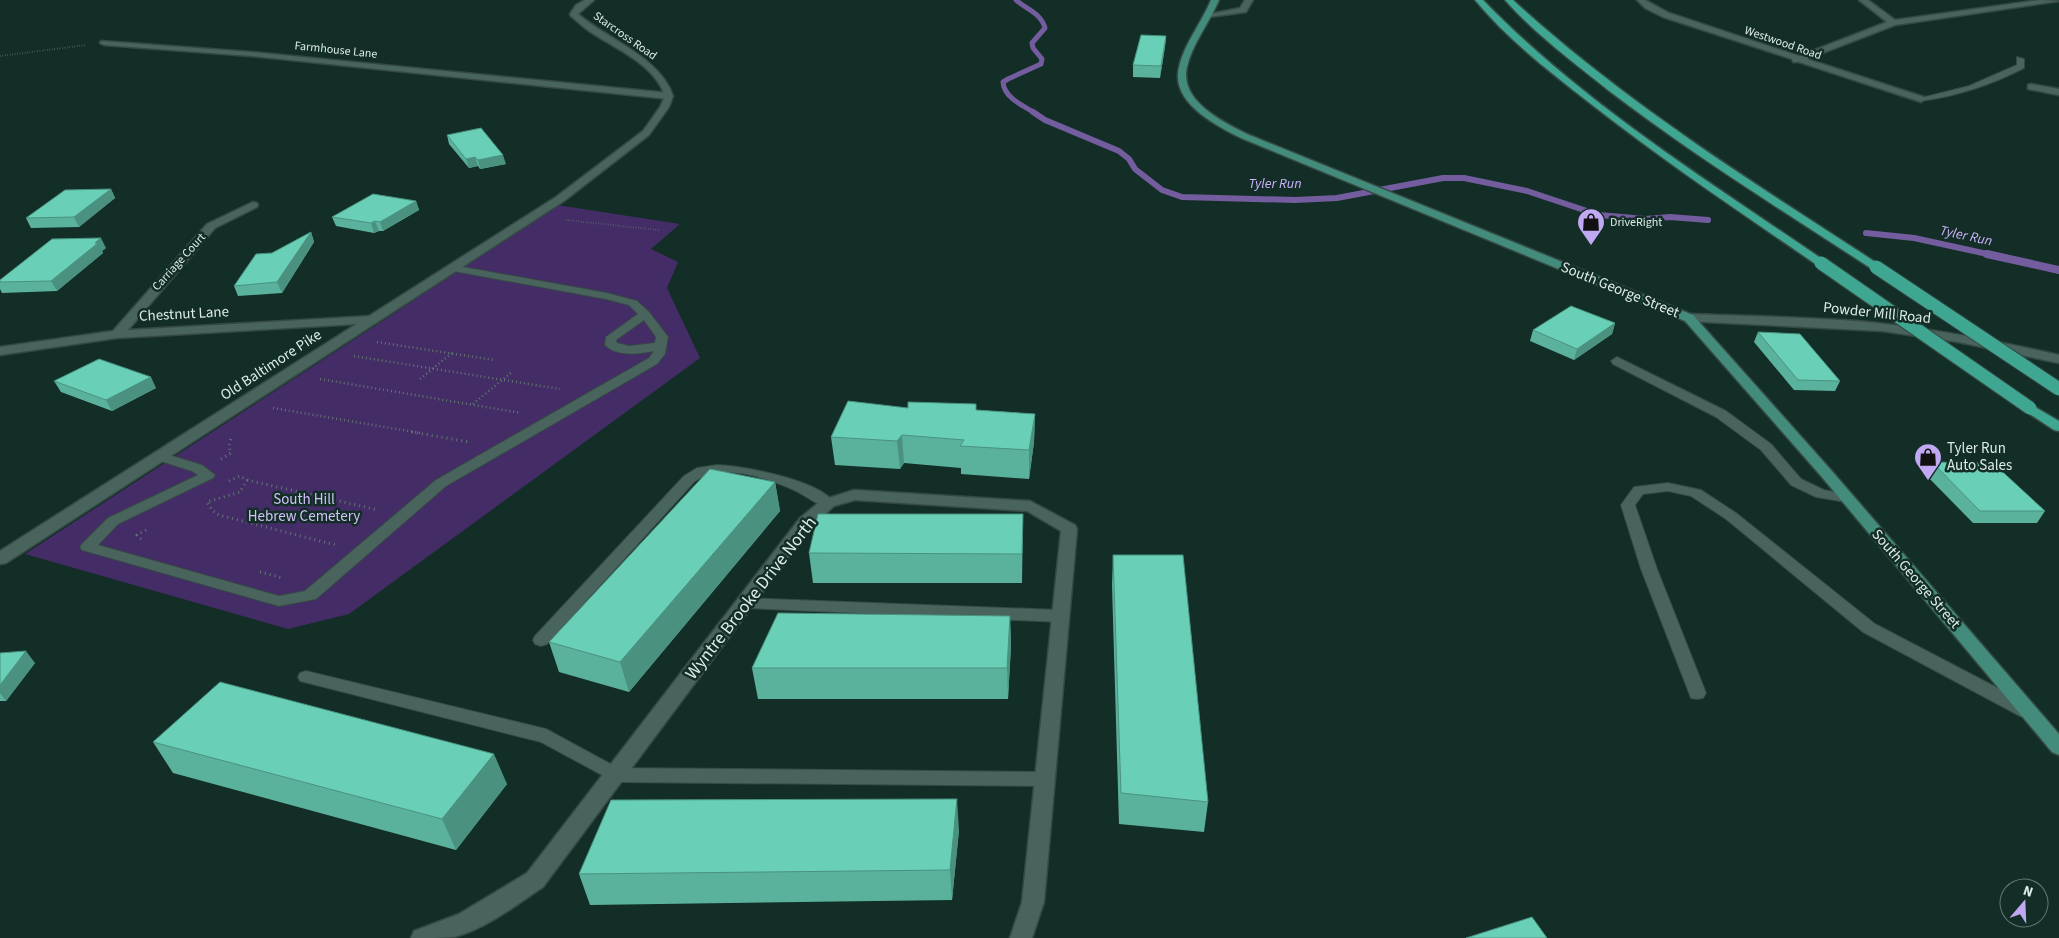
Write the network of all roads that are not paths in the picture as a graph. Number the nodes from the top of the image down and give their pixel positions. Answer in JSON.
{"nodes":[{"id":1,"x":590,"y":0,"type":"edge"},
{"id":2,"x":1216,"y":0,"type":"edge"},
{"id":3,"x":1248,"y":0,"type":"edge"},
{"id":4,"x":1479,"y":0,"type":"edge"},
{"id":5,"x":1509,"y":0,"type":"edge"},
{"id":6,"x":1641,"y":0,"type":"edge"},
{"id":7,"x":1862,"y":0,"type":"edge"},
{"id":8,"x":2056,"y":0,"type":"edge"},
{"id":9,"x":1210,"y":15,"type":"junction"},
{"id":10,"x":1894,"y":23,"type":"junction"},
{"id":11,"x":104,"y":43,"type":"road end"},
{"id":12,"x":2020,"y":59,"type":"dead end"},
{"id":13,"x":1796,"y":60,"type":"junction"},
{"id":14,"x":2030,"y":87,"type":"dead end"},
{"id":15,"x":2059,"y":92,"type":"edge"},
{"id":16,"x":669,"y":96,"type":"junction"},
{"id":17,"x":1921,"y":99,"type":"joint"},
{"id":18,"x":253,"y":205,"type":"dead end"},
{"id":19,"x":452,"y":268,"type":"junction"},
{"id":20,"x":645,"y":314,"type":"junction"},
{"id":21,"x":1689,"y":318,"type":"junction"},
{"id":22,"x":370,"y":320,"type":"junction"},
{"id":23,"x":118,"y":334,"type":"junction"},
{"id":24,"x":660,"y":346,"type":"junction"},
{"id":25,"x":0,"y":351,"type":"edge"},
{"id":26,"x":2059,"y":359,"type":"edge"},
{"id":27,"x":1617,"y":361,"type":"dead end"},
{"id":28,"x":2059,"y":389,"type":"edge"},
{"id":29,"x":2059,"y":427,"type":"edge"},
{"id":30,"x":159,"y":456,"type":"junction"},
{"id":31,"x":1846,"y":498,"type":"junction"},
{"id":32,"x":828,"y":503,"type":"junction"},
{"id":33,"x":0,"y":559,"type":"edge"},
{"id":34,"x":745,"y":603,"type":"junction"},
{"id":35,"x":1060,"y":616,"type":"junction"},
{"id":36,"x":541,"y":640,"type":"dead end"},
{"id":37,"x":306,"y":676,"type":"dead end"},
{"id":38,"x":1698,"y":693,"type":"dead end"},
{"id":39,"x":2030,"y":713,"type":"junction"},
{"id":40,"x":2059,"y":747,"type":"edge"},
{"id":41,"x":614,"y":775,"type":"junction"},
{"id":42,"x":1045,"y":779,"type":"junction"},
{"id":43,"x":422,"y":938,"type":"edge"},
{"id":44,"x":1022,"y":938,"type":"edge"}],
"edges":[{"from":1,"to":16,"type":"street","name":"Starcross Road"},
{"from":2,"to":9,"type":"main road","name":"South George Street"},
{"from":3,"to":9,"type":"street"},
{"from":4,"to":29,"type":"highway","bridge":true},
{"from":5,"to":28,"type":"highway","bridge":true},
{"from":6,"to":13,"type":"street","name":"Westwood Road"},
{"from":7,"to":10,"type":"street"},
{"from":8,"to":10,"type":"street"},
{"from":9,"to":21,"type":"main road","name":"South George Street"},
{"from":10,"to":13,"type":"street"},
{"from":11,"to":16,"type":"street","name":"Farmhouse Lane"},
{"from":12,"to":17,"type":"lane"},
{"from":13,"to":17,"type":"street","name":"Westwood Road"},
{"from":14,"to":15,"type":"street"},
{"from":16,"to":19,"type":"street","name":"Old Baltimore Pike"},
{"from":18,"to":23,"type":"street","name":"Carriage Court"},
{"from":19,"to":20,"type":"lane"},
{"from":19,"to":22,"type":"street","name":"Old Baltimore Pike"},
{"from":20,"to":24,"type":"lane"},
{"from":20,"to":24,"type":"lane"},
{"from":21,"to":26,"type":"street","name":"Powder Mill Road"},
{"from":21,"to":31,"type":"main road","name":"South George Street"},
{"from":22,"to":23,"type":"street","name":"Chestnut Lane"},
{"from":22,"to":30,"type":"street","name":"Old Baltimore Pike"},
{"from":23,"to":25,"type":"street","name":"Chestnut Lane"},
{"from":24,"to":30,"type":"lane"},
{"from":27,"to":31,"type":"lane"},
{"from":30,"to":33,"type":"street","name":"Old Baltimore Pike"},
{"from":31,"to":39,"type":"main road","name":"South George Street"},
{"from":32,"to":34,"type":"street","name":"Wyntre Brooke Drive North"},
{"from":32,"to":35,"type":"street","name":"Wyntre Brooke Drive North"},
{"from":32,"to":36,"type":"lane"},
{"from":34,"to":35,"type":"lane"},
{"from":34,"to":41,"type":"street","name":"Wyntre Brooke Drive North"},
{"from":35,"to":42,"type":"street","name":"Wyntre Brooke Drive North"},
{"from":37,"to":41,"type":"lane"},
{"from":38,"to":39,"type":"lane"},
{"from":39,"to":40,"type":"main road","name":"South George Street"},
{"from":41,"to":42,"type":"lane"},
{"from":41,"to":43,"type":"street","name":"Wyntre Brooke Drive North"},
{"from":42,"to":44,"type":"street","name":"Wyntre Brooke Drive North"}]}
